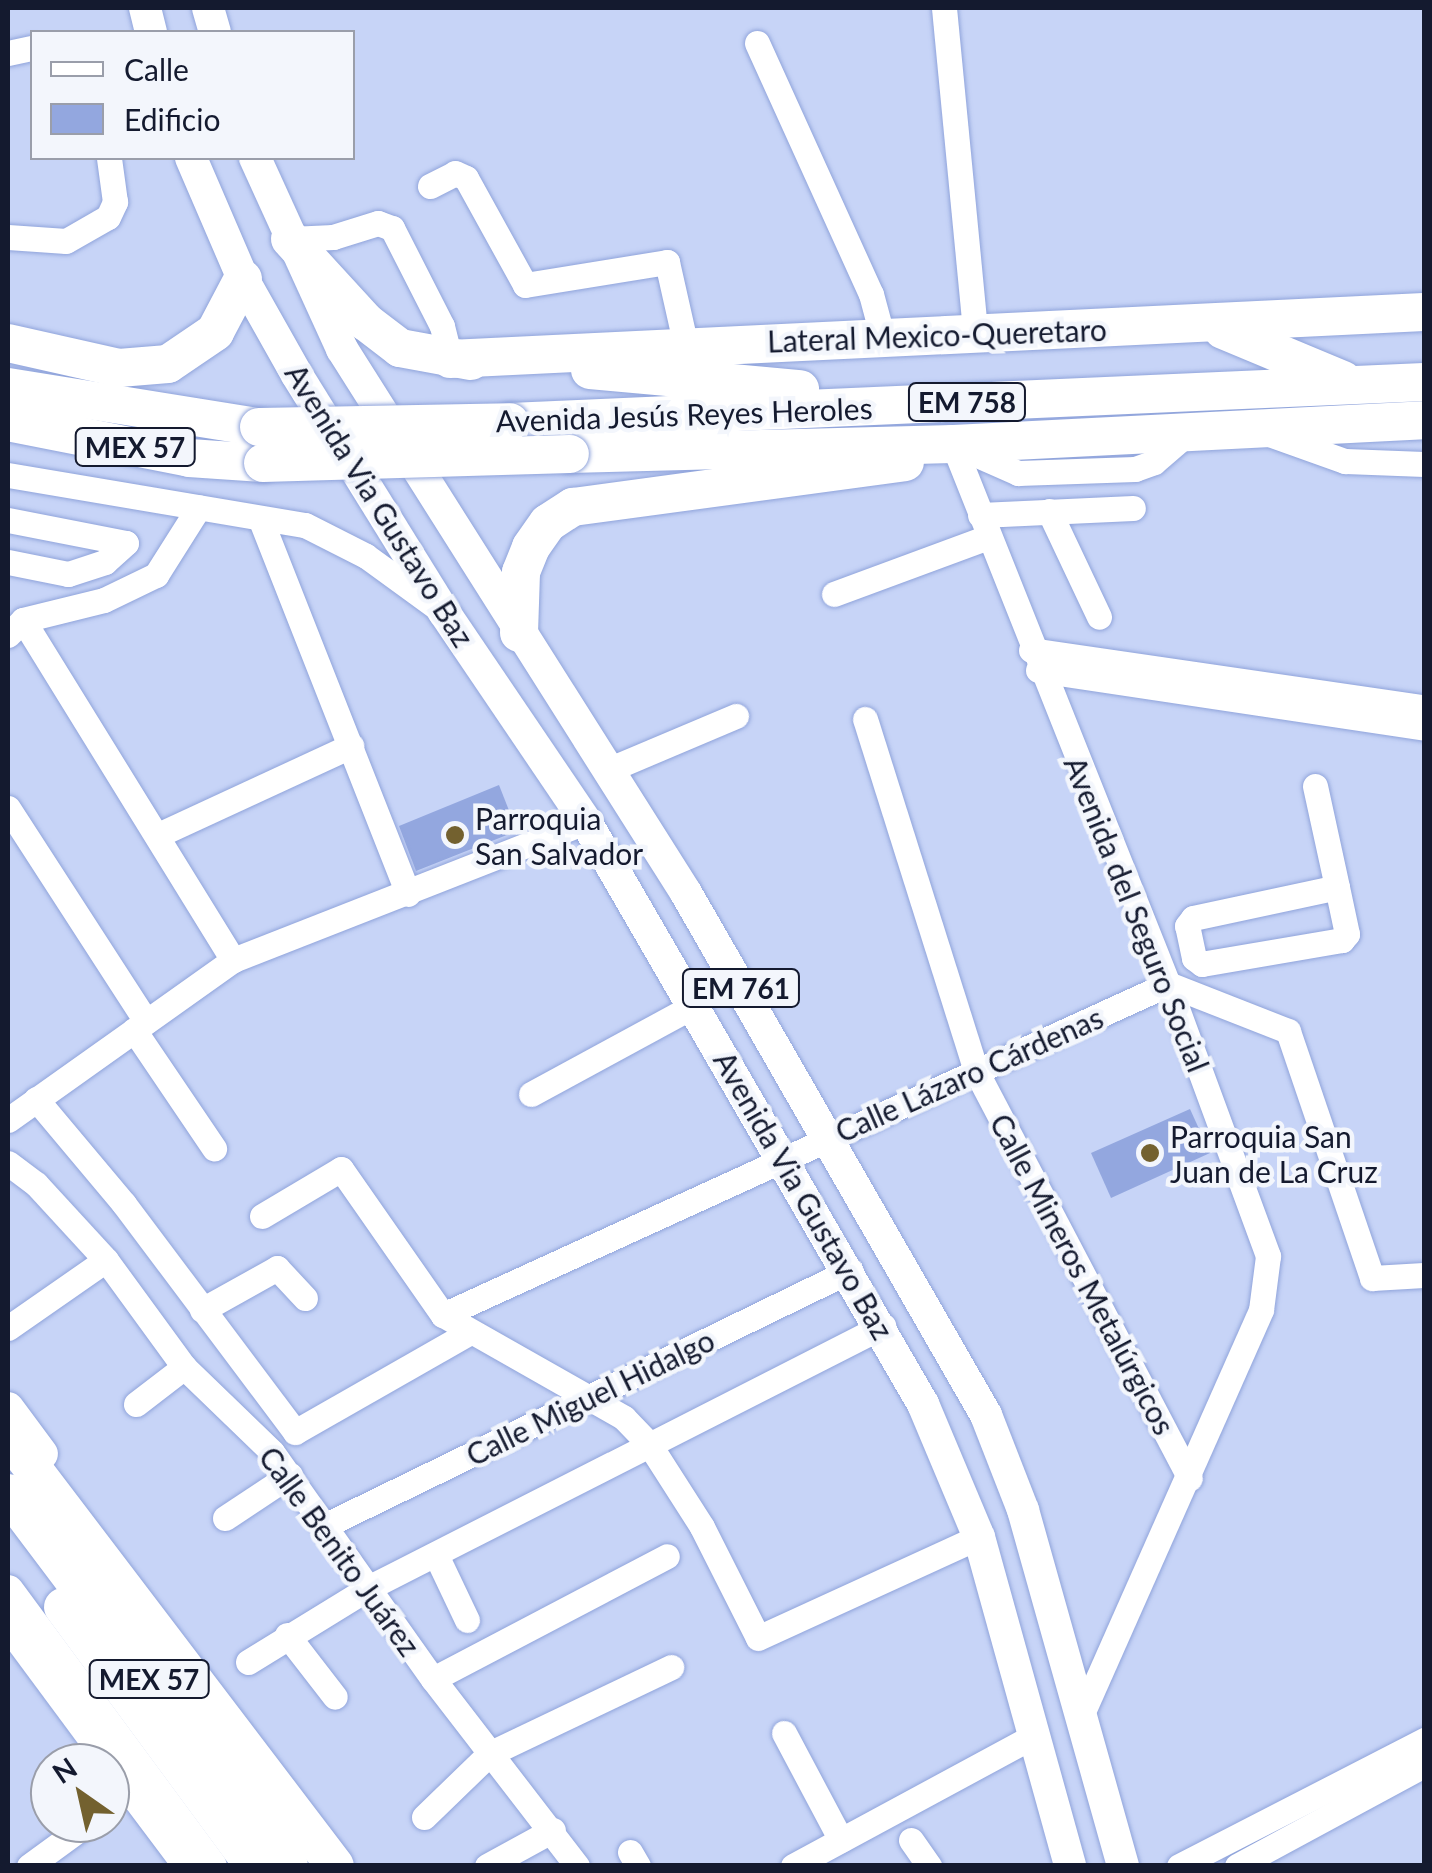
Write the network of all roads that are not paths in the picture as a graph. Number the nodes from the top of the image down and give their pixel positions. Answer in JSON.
{"nodes":[{"id":1,"x":944,"y":8,"type":"edge"},
{"id":2,"x":756,"y":43,"type":"dead end"},
{"id":3,"x":108,"y":160,"type":"edge"},
{"id":4,"x":192,"y":160,"type":"edge"},
{"id":5,"x":256,"y":160,"type":"edge"},
{"id":6,"x":430,"y":186,"type":"dead end"},
{"id":7,"x":8,"y":236,"type":"edge"},
{"id":8,"x":290,"y":240,"type":"junction"},
{"id":9,"x":243,"y":279,"type":"junction"},
{"id":10,"x":1424,"y":312,"type":"edge"},
{"id":11,"x":1213,"y":326,"type":"junction"},
{"id":12,"x":975,"y":329,"type":"junction"},
{"id":13,"x":882,"y":335,"type":"junction"},
{"id":14,"x":8,"y":344,"type":"edge"},
{"id":15,"x":686,"y":346,"type":"junction"},
{"id":16,"x":450,"y":360,"type":"junction"},
{"id":17,"x":1424,"y":382,"type":"edge"},
{"id":18,"x":1354,"y":385,"type":"junction"},
{"id":19,"x":8,"y":386,"type":"edge"},
{"id":20,"x":943,"y":403,"type":"junction"},
{"id":21,"x":1424,"y":420,"type":"edge"},
{"id":22,"x":8,"y":422,"type":"edge"},
{"id":23,"x":1250,"y":428,"type":"junction"},
{"id":24,"x":953,"y":444,"type":"junction"},
{"id":25,"x":261,"y":446,"type":"junction"},
{"id":26,"x":1424,"y":464,"type":"edge"},
{"id":27,"x":8,"y":476,"type":"edge"},
{"id":28,"x":198,"y":508,"type":"junction"},
{"id":29,"x":1133,"y":508,"type":"dead end"},
{"id":30,"x":1049,"y":511,"type":"junction"},
{"id":31,"x":260,"y":518,"type":"junction"},
{"id":32,"x":8,"y":520,"type":"edge"},
{"id":33,"x":984,"y":526,"type":"junction"},
{"id":34,"x":8,"y":562,"type":"edge"},
{"id":35,"x":834,"y":594,"type":"dead end"},
{"id":36,"x":444,"y":612,"type":"junction"},
{"id":37,"x":1098,"y":617,"type":"dead end"},
{"id":38,"x":15,"y":628,"type":"edge"},
{"id":39,"x":518,"y":633,"type":"junction"},
{"id":40,"x":1035,"y":660,"type":"junction"},
{"id":41,"x":1424,"y":708,"type":"edge"},
{"id":42,"x":736,"y":716,"type":"dead end"},
{"id":43,"x":865,"y":719,"type":"dead end"},
{"id":44,"x":1424,"y":728,"type":"edge"},
{"id":45,"x":350,"y":746,"type":"junction"},
{"id":46,"x":608,"y":770,"type":"junction"},
{"id":47,"x":1315,"y":786,"type":"dead end"},
{"id":48,"x":8,"y":808,"type":"edge"},
{"id":49,"x":586,"y":822,"type":"junction"},
{"id":50,"x":158,"y":835,"type":"junction"},
{"id":51,"x":1337,"y":886,"type":"junction"},
{"id":52,"x":408,"y":894,"type":"junction"},
{"id":53,"x":1191,"y":944,"type":"junction"},
{"id":54,"x":1154,"y":950,"type":"junction"},
{"id":55,"x":233,"y":960,"type":"junction"},
{"id":56,"x":1168,"y":984,"type":"junction"},
{"id":57,"x":693,"y":1006,"type":"junction"},
{"id":58,"x":140,"y":1025,"type":"junction"},
{"id":59,"x":976,"y":1071,"type":"junction"},
{"id":60,"x":531,"y":1094,"type":"dead end"},
{"id":61,"x":36,"y":1099,"type":"junction"},
{"id":62,"x":8,"y":1120,"type":"edge"},
{"id":63,"x":828,"y":1138,"type":"junction"},
{"id":64,"x":214,"y":1148,"type":"dead end"},
{"id":65,"x":782,"y":1160,"type":"junction"},
{"id":66,"x":8,"y":1163,"type":"edge"},
{"id":67,"x":262,"y":1216,"type":"dead end"},
{"id":68,"x":106,"y":1260,"type":"junction"},
{"id":69,"x":851,"y":1270,"type":"junction"},
{"id":70,"x":1424,"y":1276,"type":"edge"},
{"id":71,"x":305,"y":1298,"type":"dead end"},
{"id":72,"x":202,"y":1310,"type":"junction"},
{"id":73,"x":443,"y":1315,"type":"junction"},
{"id":74,"x":882,"y":1326,"type":"junction"},
{"id":75,"x":8,"y":1328,"type":"edge"},
{"id":76,"x":467,"y":1334,"type":"junction"},
{"id":77,"x":184,"y":1367,"type":"junction"},
{"id":78,"x":588,"y":1398,"type":"junction"},
{"id":79,"x":136,"y":1404,"type":"dead end"},
{"id":80,"x":8,"y":1408,"type":"edge"},
{"id":81,"x":8,"y":1436,"type":"edge"},
{"id":82,"x":649,"y":1444,"type":"junction"},
{"id":83,"x":290,"y":1476,"type":"junction"},
{"id":84,"x":1190,"y":1478,"type":"junction"},
{"id":85,"x":8,"y":1493,"type":"edge"},
{"id":86,"x":225,"y":1518,"type":"dead end"},
{"id":87,"x":328,"y":1524,"type":"junction"},
{"id":88,"x":8,"y":1532,"type":"edge"},
{"id":89,"x":979,"y":1536,"type":"junction"},
{"id":90,"x":436,"y":1555,"type":"junction"},
{"id":91,"x":667,"y":1556,"type":"dead end"},
{"id":92,"x":370,"y":1587,"type":"junction"},
{"id":93,"x":8,"y":1591,"type":"edge"},
{"id":94,"x":467,"y":1620,"type":"dead end"},
{"id":95,"x":8,"y":1628,"type":"edge"},
{"id":96,"x":287,"y":1636,"type":"junction"},
{"id":97,"x":248,"y":1662,"type":"dead end"},
{"id":98,"x":670,"y":1667,"type":"dead end"},
{"id":99,"x":433,"y":1679,"type":"junction"},
{"id":100,"x":335,"y":1697,"type":"dead end"},
{"id":101,"x":1082,"y":1714,"type":"junction"},
{"id":102,"x":784,"y":1733,"type":"dead end"},
{"id":103,"x":1035,"y":1735,"type":"junction"},
{"id":104,"x":1424,"y":1740,"type":"edge"},
{"id":105,"x":93,"y":1743,"type":"edge"},
{"id":106,"x":488,"y":1754,"type":"junction"},
{"id":107,"x":1424,"y":1765,"type":"edge"},
{"id":108,"x":130,"y":1810,"type":"edge"},
{"id":109,"x":424,"y":1817,"type":"dead end"},
{"id":110,"x":554,"y":1830,"type":"junction"},
{"id":111,"x":841,"y":1840,"type":"junction"},
{"id":112,"x":911,"y":1840,"type":"dead end"},
{"id":113,"x":61,"y":1843,"type":"edge"},
{"id":114,"x":8,"y":1852,"type":"edge"},
{"id":115,"x":820,"y":1859,"type":"edge"},
{"id":116,"x":17,"y":1866,"type":"edge"},
{"id":117,"x":29,"y":1866,"type":"edge"},
{"id":118,"x":184,"y":1866,"type":"edge"},
{"id":119,"x":211,"y":1866,"type":"edge"},
{"id":120,"x":254,"y":1866,"type":"edge"},
{"id":121,"x":290,"y":1866,"type":"edge"},
{"id":122,"x":335,"y":1866,"type":"edge"},
{"id":123,"x":350,"y":1866,"type":"edge"},
{"id":124,"x":487,"y":1866,"type":"edge"},
{"id":125,"x":577,"y":1866,"type":"edge"},
{"id":126,"x":793,"y":1866,"type":"edge"},
{"id":127,"x":929,"y":1866,"type":"edge"},
{"id":128,"x":1070,"y":1866,"type":"edge"},
{"id":129,"x":1124,"y":1866,"type":"edge"},
{"id":130,"x":1179,"y":1866,"type":"edge"},
{"id":131,"x":1236,"y":1866,"type":"edge"}],
"edges":[{"from":1,"to":12,"type":"street"},
{"from":2,"to":13,"type":"street"},
{"from":3,"to":7,"type":"street"},
{"from":4,"to":9,"type":"main road","name":"Avenida Via Gustavo Baz","number":"EM 761"},
{"from":5,"to":8,"type":"main road","name":"Avenida Via Gustavo Baz","number":"EM 761"},
{"from":6,"to":15,"type":"street"},
{"from":8,"to":16,"type":"highway"},
{"from":8,"to":16,"type":"street"},
{"from":8,"to":39,"type":"main road","name":"Avenida Via Gustavo Baz","number":"EM 761"},
{"from":9,"to":14,"type":"highway"},
{"from":9,"to":36,"type":"main road","name":"Avenida Via Gustavo Baz","number":"EM 761"},
{"from":10,"to":11,"type":"highway","name":"Lateral Mexico-Queretaro"},
{"from":11,"to":12,"type":"highway","name":"Lateral Mexico-Queretaro"},
{"from":11,"to":18,"type":"highway"},
{"from":12,"to":13,"type":"highway","name":"Lateral Mexico-Queretaro"},
{"from":13,"to":15,"type":"highway","name":"Lateral Mexico-Queretaro"},
{"from":15,"to":16,"type":"highway","name":"Lateral Mexico-Queretaro"},
{"from":16,"to":20,"type":"highway"},
{"from":17,"to":18,"type":"highway","name":"Avenida Jesús Reyes Heroles","number":"EM 758"},
{"from":18,"to":20,"type":"highway","name":"Avenida Jesús Reyes Heroles","number":"EM 758"},
{"from":19,"to":25,"type":"highway","name":"Avenida Jesús Reyes Heroles","number":"EM 758"},
{"from":20,"to":25,"type":"highway","name":"Avenida Jesús Reyes Heroles","number":"EM 758","bridge":true},
{"from":21,"to":23,"type":"highway","name":"Avenida Jesús Reyes Heroles","number":"EM 758"},
{"from":22,"to":25,"type":"highway","number":"MEX 57"},
{"from":23,"to":24,"type":"highway","name":"Avenida Jesús Reyes Heroles","number":"EM 758"},
{"from":23,"to":26,"type":"street"},
{"from":24,"to":25,"type":"highway","name":"Avenida Jesús Reyes Heroles","number":"EM 758","bridge":true},
{"from":24,"to":33,"type":"street","name":"Avenida del Seguro Social"},
{"from":24,"to":39,"type":"highway"},
{"from":27,"to":28,"type":"street"},
{"from":28,"to":31,"type":"street"},
{"from":28,"to":38,"type":"street"},
{"from":29,"to":30,"type":"street"},
{"from":30,"to":33,"type":"street"},
{"from":30,"to":37,"type":"street"},
{"from":31,"to":36,"type":"street"},
{"from":31,"to":45,"type":"street"},
{"from":32,"to":34,"type":"street"},
{"from":33,"to":35,"type":"street"},
{"from":33,"to":40,"type":"street","name":"Avenida del Seguro Social"},
{"from":36,"to":49,"type":"main road","name":"Avenida Via Gustavo Baz","number":"EM 761"},
{"from":38,"to":50,"type":"street"},
{"from":39,"to":46,"type":"main road","name":"Avenida Via Gustavo Baz","number":"EM 761"},
{"from":40,"to":41,"type":"street"},
{"from":40,"to":44,"type":"street"},
{"from":40,"to":54,"type":"street","name":"Avenida del Seguro Social"},
{"from":42,"to":46,"type":"street"},
{"from":43,"to":59,"type":"street","name":"Calle Mineros Metalúrgicos"},
{"from":45,"to":50,"type":"street"},
{"from":45,"to":52,"type":"street"},
{"from":46,"to":63,"type":"main road","name":"Avenida Via Gustavo Baz","number":"EM 761"},
{"from":47,"to":51,"type":"street"},
{"from":48,"to":58,"type":"street"},
{"from":49,"to":52,"type":"street"},
{"from":49,"to":57,"type":"main road","name":"Avenida Via Gustavo Baz","number":"EM 761"},
{"from":50,"to":55,"type":"street"},
{"from":51,"to":53,"type":"street"},
{"from":51,"to":53,"type":"street"},
{"from":52,"to":55,"type":"street"},
{"from":53,"to":54,"type":"street"},
{"from":54,"to":56,"type":"street","name":"Avenida del Seguro Social"},
{"from":55,"to":58,"type":"street"},
{"from":56,"to":59,"type":"street","name":"Calle Lázaro Cárdenas"},
{"from":56,"to":70,"type":"street"},
{"from":56,"to":84,"type":"street","name":"Avenida del Seguro Social"},
{"from":57,"to":60,"type":"street"},
{"from":57,"to":65,"type":"main road","name":"Avenida Via Gustavo Baz","number":"EM 761"},
{"from":58,"to":61,"type":"street"},
{"from":58,"to":64,"type":"street"},
{"from":59,"to":63,"type":"street","name":"Calle Lázaro Cárdenas"},
{"from":59,"to":84,"type":"street","name":"Calle Mineros Metalúrgicos"},
{"from":61,"to":62,"type":"street"},
{"from":61,"to":72,"type":"street"},
{"from":63,"to":65,"type":"street","name":"Calle Lázaro Cárdenas"},
{"from":63,"to":101,"type":"main road","name":"Avenida Via Gustavo Baz","number":"EM 761"},
{"from":65,"to":69,"type":"main road","name":"Avenida Via Gustavo Baz","number":"EM 761"},
{"from":65,"to":73,"type":"street","name":"Calle Lázaro Cárdenas"},
{"from":66,"to":68,"type":"street","name":"Calle Benito Juárez"},
{"from":67,"to":73,"type":"street"},
{"from":68,"to":75,"type":"street"},
{"from":68,"to":77,"type":"street","name":"Calle Benito Juárez"},
{"from":69,"to":74,"type":"main road","name":"Avenida Via Gustavo Baz","number":"EM 761"},
{"from":69,"to":78,"type":"street","name":"Calle Miguel Hidalgo"},
{"from":71,"to":72,"type":"street"},
{"from":72,"to":76,"type":"street"},
{"from":73,"to":76,"type":"street"},
{"from":74,"to":82,"type":"street"},
{"from":74,"to":89,"type":"main road","name":"Avenida Via Gustavo Baz","number":"EM 761"},
{"from":76,"to":78,"type":"street"},
{"from":77,"to":79,"type":"street"},
{"from":77,"to":83,"type":"street","name":"Calle Benito Juárez"},
{"from":78,"to":82,"type":"street"},
{"from":78,"to":87,"type":"street","name":"Calle Miguel Hidalgo"},
{"from":80,"to":123,"type":"main road"},
{"from":81,"to":122,"type":"highway"},
{"from":82,"to":89,"type":"street"},
{"from":82,"to":90,"type":"street"},
{"from":83,"to":86,"type":"street"},
{"from":83,"to":87,"type":"street","name":"Calle Benito Juárez"},
{"from":84,"to":101,"type":"street","name":"Avenida del Seguro Social"},
{"from":85,"to":121,"type":"highway","number":"MEX 57"},
{"from":87,"to":92,"type":"street","name":"Calle Benito Juárez"},
{"from":88,"to":120,"type":"highway","number":"MEX 57"},
{"from":89,"to":103,"type":"main road","name":"Avenida Via Gustavo Baz","number":"EM 761"},
{"from":90,"to":92,"type":"street"},
{"from":90,"to":94,"type":"street"},
{"from":91,"to":99,"type":"street"},
{"from":92,"to":96,"type":"street"},
{"from":92,"to":99,"type":"street","name":"Calle Benito Juárez"},
{"from":93,"to":119,"type":"main road"},
{"from":95,"to":105,"type":"street"},
{"from":96,"to":97,"type":"street"},
{"from":96,"to":100,"type":"street"},
{"from":98,"to":106,"type":"street"},
{"from":99,"to":106,"type":"street","name":"Calle Benito Juárez"},
{"from":101,"to":129,"type":"main road","name":"Avenida Via Gustavo Baz","number":"EM 761"},
{"from":102,"to":111,"type":"street"},
{"from":103,"to":111,"type":"street"},
{"from":103,"to":128,"type":"main road","name":"Avenida Via Gustavo Baz","number":"EM 761"},
{"from":104,"to":130,"type":"street"},
{"from":106,"to":109,"type":"street"},
{"from":106,"to":110,"type":"street","name":"Calle Benito Juárez"},
{"from":107,"to":131,"type":"street"},
{"from":108,"to":118,"type":"street"},
{"from":110,"to":124,"type":"street"},
{"from":110,"to":125,"type":"street","name":"Calle Benito Juárez"},
{"from":111,"to":115,"type":"street"},
{"from":112,"to":127,"type":"street"},
{"from":113,"to":117,"type":"street"},
{"from":114,"to":116,"type":"street"},
{"from":115,"to":126,"type":"street"}]}
